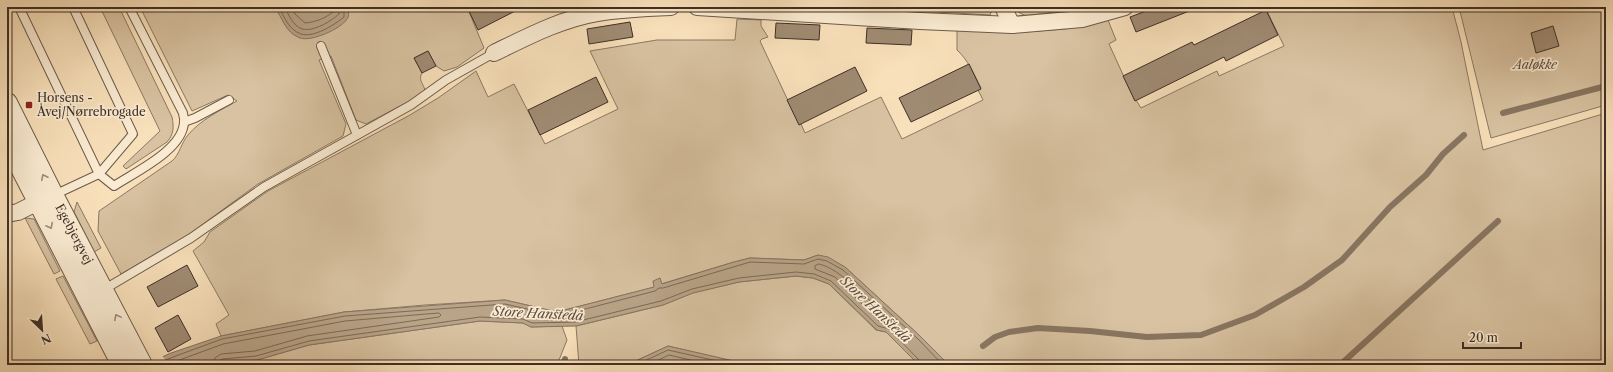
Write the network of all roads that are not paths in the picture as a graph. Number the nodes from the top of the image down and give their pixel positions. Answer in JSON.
{"nodes":[{"id":1,"x":19,"y":7,"type":"edge"},
{"id":2,"x":73,"y":7,"type":"edge"},
{"id":3,"x":129,"y":7,"type":"edge"},
{"id":4,"x":671,"y":7,"type":"edge"},
{"id":5,"x":697,"y":7,"type":"edge"},
{"id":6,"x":1003,"y":7,"type":"edge"},
{"id":7,"x":1125,"y":7,"type":"edge"},
{"id":8,"x":749,"y":8,"type":"edge"},
{"id":9,"x":595,"y":10,"type":"edge"},
{"id":10,"x":1012,"y":25,"type":"junction"},
{"id":11,"x":321,"y":46,"type":"dead end"},
{"id":12,"x":494,"y":53,"type":"joint"},
{"id":13,"x":229,"y":100,"type":"dead end"},
{"id":14,"x":7,"y":103,"type":"edge"},
{"id":15,"x":184,"y":122,"type":"junction"},
{"id":16,"x":357,"y":135,"type":"junction"},
{"id":17,"x":7,"y":141,"type":"edge"},
{"id":18,"x":99,"y":174,"type":"junction"},
{"id":19,"x":45,"y":199,"type":"junction"},
{"id":20,"x":7,"y":214,"type":"edge"},
{"id":21,"x":95,"y":294,"type":"junction"},
{"id":22,"x":130,"y":360,"type":"edge"}],
"edges":[{"from":1,"to":18,"type":"lane"},
{"from":2,"to":18,"type":"lane"},
{"from":3,"to":15,"type":"lane"},
{"from":4,"to":9,"type":"street"},
{"from":5,"to":8,"type":"street"},
{"from":6,"to":10,"type":"street"},
{"from":7,"to":10,"type":"street"},
{"from":8,"to":10,"type":"street"},
{"from":9,"to":12,"type":"street"},
{"from":11,"to":16,"type":"lane"},
{"from":12,"to":16,"type":"lane"},
{"from":13,"to":15,"type":"lane"},
{"from":19,"to":14,"type":"street","name":"Egebjergvej","one_way":true},
{"from":15,"to":18,"type":"lane"},
{"from":16,"to":21,"type":"lane"},
{"from":17,"to":19,"type":"street","name":"Egebjergvej"},
{"from":18,"to":19,"type":"lane"},
{"from":19,"to":20,"type":"street"},
{"from":19,"to":21,"type":"street","name":"Egebjergvej"},
{"from":21,"to":22,"type":"street","name":"Egebjergvej"}]}
